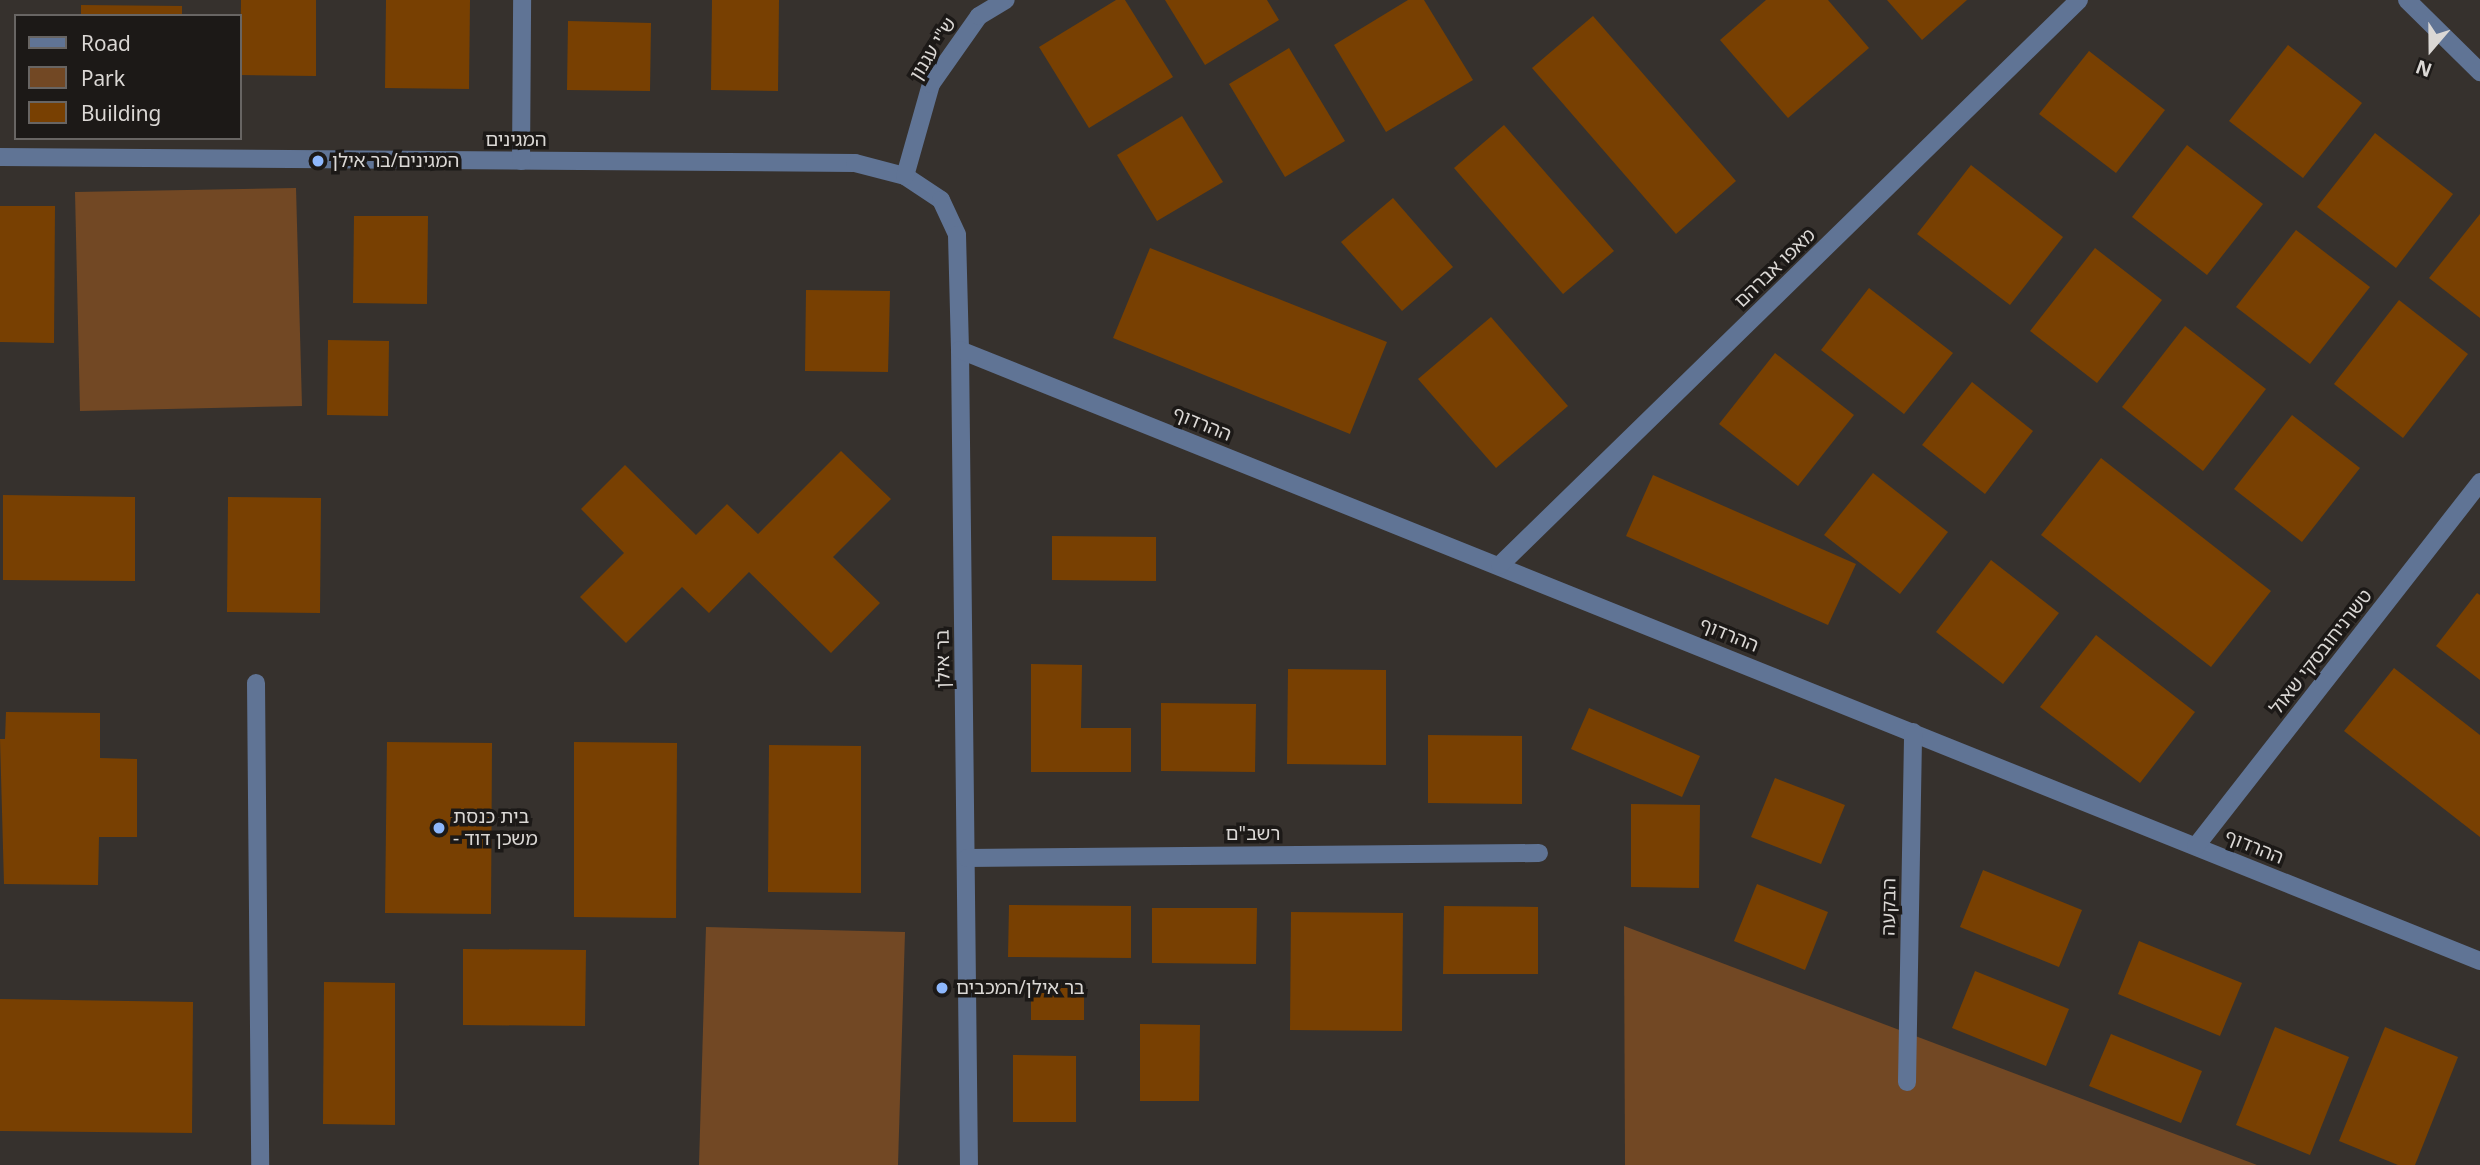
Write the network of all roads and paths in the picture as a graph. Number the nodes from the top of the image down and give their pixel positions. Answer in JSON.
{"nodes":[{"id":1,"x":522,"y":0,"type":"edge"},
{"id":2,"x":1006,"y":0,"type":"edge"},
{"id":3,"x":2079,"y":0,"type":"edge"},
{"id":4,"x":2407,"y":0,"type":"edge"},
{"id":5,"x":2480,"y":72,"type":"edge"},
{"id":6,"x":0,"y":157,"type":"edge"},
{"id":7,"x":521,"y":161,"type":"junction"},
{"id":8,"x":905,"y":176,"type":"junction"},
{"id":9,"x":960,"y":350,"type":"junction"},
{"id":10,"x":2480,"y":482,"type":"edge"},
{"id":11,"x":1500,"y":565,"type":"junction"},
{"id":12,"x":256,"y":683,"type":"dead end"},
{"id":13,"x":1913,"y":732,"type":"junction"},
{"id":14,"x":2196,"y":846,"type":"junction"},
{"id":15,"x":1539,"y":853,"type":"dead end"},
{"id":16,"x":967,"y":858,"type":"junction"},
{"id":17,"x":2480,"y":961,"type":"edge"},
{"id":18,"x":1907,"y":1082,"type":"dead end"},
{"id":19,"x":260,"y":1165,"type":"edge"},
{"id":20,"x":969,"y":1165,"type":"edge"}],
"edges":[{"from":1,"to":7,"type":"street"},
{"from":2,"to":8,"type":"street","name":"ש\"י עגנון"},
{"from":3,"to":11,"type":"street","name":"מאפו אברהם"},
{"from":4,"to":5,"type":"street"},
{"from":6,"to":7,"type":"street","name":"המגינים"},
{"from":7,"to":8,"type":"street","name":"המגינים"},
{"from":8,"to":9,"type":"street","name":"בר אילן"},
{"from":9,"to":11,"type":"street","name":"ההרדוף"},
{"from":9,"to":16,"type":"street","name":"בר אילן"},
{"from":10,"to":14,"type":"street","name":"טשרניחובסקי שאול"},
{"from":11,"to":13,"type":"street","name":"ההרדוף"},
{"from":12,"to":19,"type":"street"},
{"from":13,"to":14,"type":"street","name":"ההרדוף"},
{"from":13,"to":18,"type":"street","name":"הבקעה"},
{"from":14,"to":17,"type":"street","name":"ההרדוף"},
{"from":15,"to":16,"type":"street","name":"רשב\"ם"},
{"from":16,"to":20,"type":"street","name":"בר אילן"}]}
